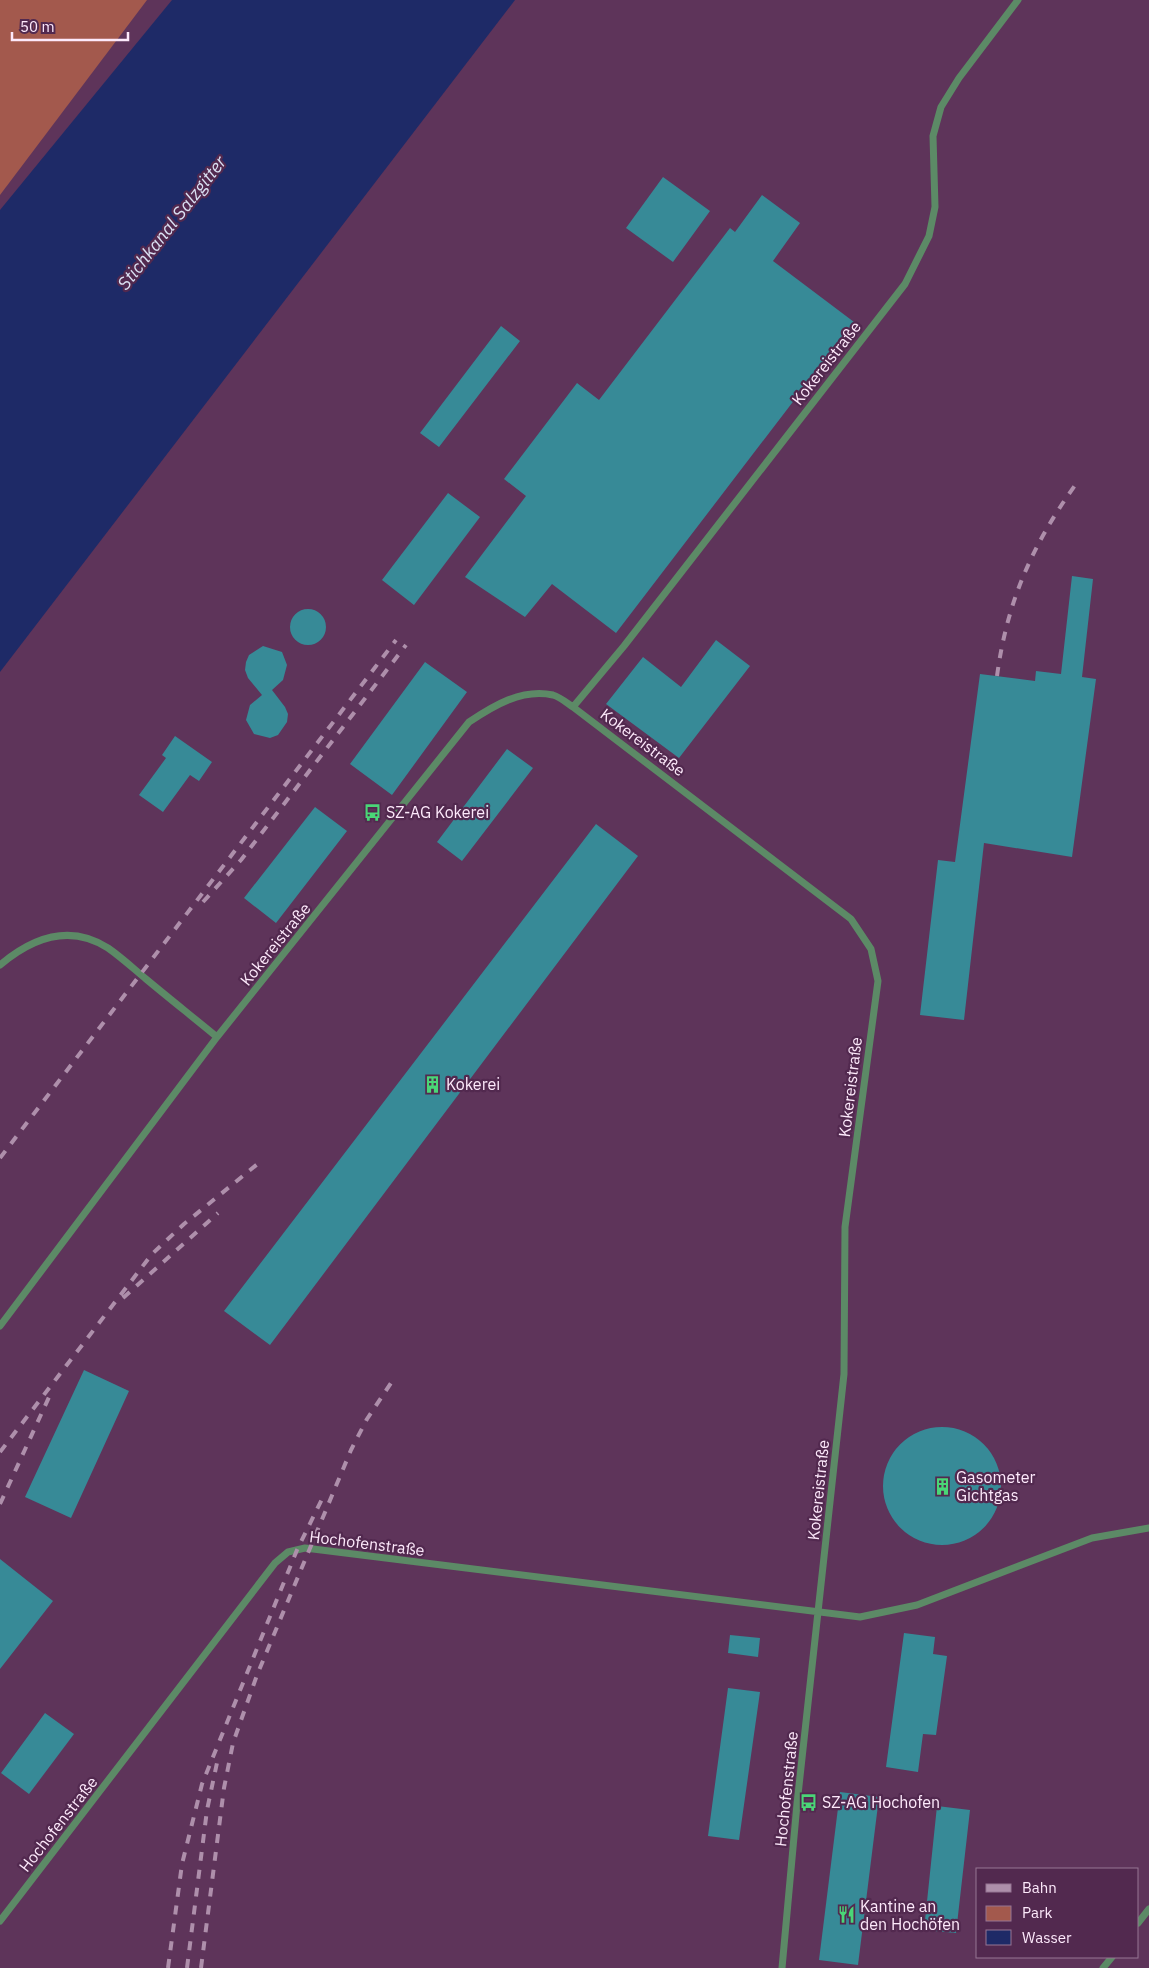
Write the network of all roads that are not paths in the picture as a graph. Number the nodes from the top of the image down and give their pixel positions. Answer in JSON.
{"nodes":[{"id":1,"x":1018,"y":0,"type":"edge"},
{"id":2,"x":573,"y":707,"type":"junction"},
{"id":3,"x":0,"y":965,"type":"edge"},
{"id":4,"x":218,"y":1037,"type":"junction"},
{"id":5,"x":0,"y":1326,"type":"edge"},
{"id":6,"x":1149,"y":1528,"type":"edge"},
{"id":7,"x":820,"y":1613,"type":"junction"},
{"id":8,"x":1149,"y":1909,"type":"edge"},
{"id":9,"x":0,"y":1921,"type":"edge"},
{"id":10,"x":1139,"y":1922,"type":"edge"},
{"id":11,"x":782,"y":1968,"type":"edge"}],
"edges":[{"from":1,"to":2,"type":"lane","name":"Kokereistraße"},
{"from":2,"to":4,"type":"lane","name":"Kokereistraße"},
{"from":2,"to":7,"type":"lane","name":"Kokereistraße"},
{"from":3,"to":4,"type":"lane"},
{"from":4,"to":5,"type":"lane","name":"Kokereistraße"},
{"from":6,"to":7,"type":"lane","name":"Hochofenstraße"},
{"from":7,"to":9,"type":"lane","name":"Hochofenstraße"},
{"from":7,"to":11,"type":"lane","name":"Hochofenstraße"},
{"from":8,"to":10,"type":"lane"}]}
